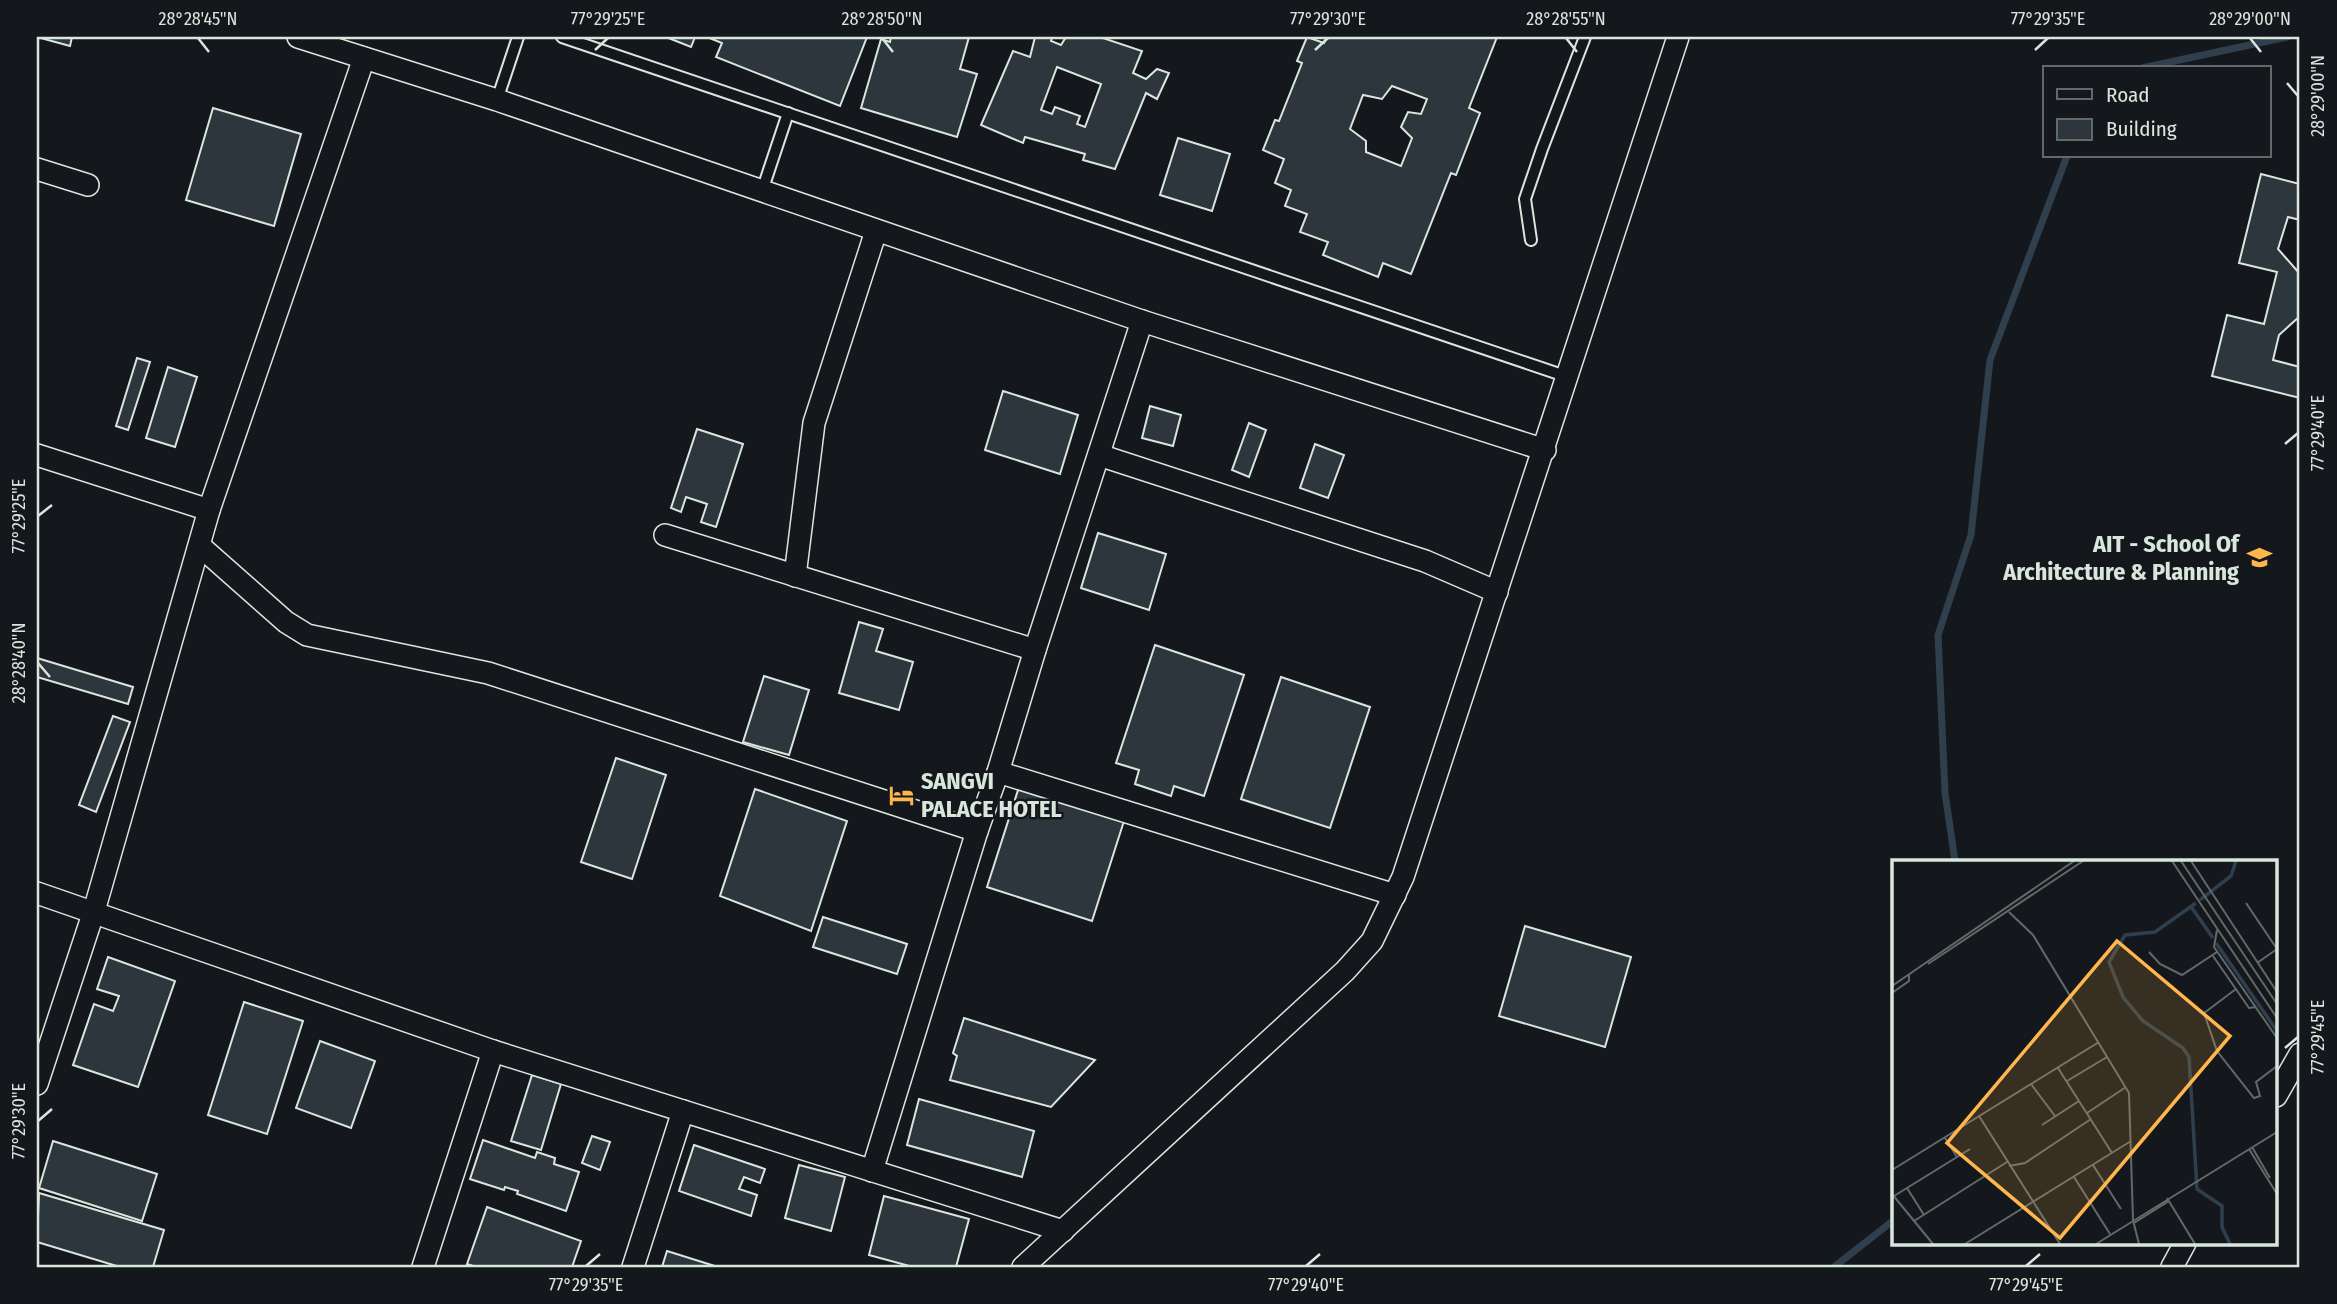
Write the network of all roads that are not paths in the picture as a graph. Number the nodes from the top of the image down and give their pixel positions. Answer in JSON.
{"nodes":[{"id":1,"x":298,"y":37,"type":"edge"},
{"id":2,"x":518,"y":37,"type":"edge"},
{"id":3,"x":562,"y":37,"type":"edge"},
{"id":4,"x":1585,"y":37,"type":"edge"},
{"id":5,"x":1678,"y":37,"type":"edge"},
{"id":6,"x":364,"y":58,"type":"junction"},
{"id":7,"x":497,"y":100,"type":"junction"},
{"id":8,"x":788,"y":113,"type":"junction"},
{"id":9,"x":37,"y":169,"type":"edge"},
{"id":10,"x":88,"y":186,"type":"dead end"},
{"id":11,"x":762,"y":191,"type":"junction"},
{"id":12,"x":876,"y":231,"type":"junction"},
{"id":13,"x":1531,"y":240,"type":"dead end"},
{"id":14,"x":1142,"y":320,"type":"junction"},
{"id":15,"x":1568,"y":377,"type":"junction"},
{"id":16,"x":1545,"y":450,"type":"junction"},
{"id":17,"x":1099,"y":455,"type":"junction"},
{"id":18,"x":37,"y":456,"type":"edge"},
{"id":19,"x":209,"y":510,"type":"junction"},
{"id":20,"x":665,"y":536,"type":"dead end"},
{"id":21,"x":200,"y":546,"type":"junction"},
{"id":22,"x":795,"y":576,"type":"junction"},
{"id":23,"x":1497,"y":592,"type":"junction"},
{"id":24,"x":1035,"y":650,"type":"junction"},
{"id":25,"x":998,"y":772,"type":"junction"},
{"id":26,"x":976,"y":831,"type":"junction"},
{"id":27,"x":37,"y":893,"type":"edge"},
{"id":28,"x":1395,"y":895,"type":"junction"},
{"id":29,"x":94,"y":911,"type":"junction"},
{"id":30,"x":493,"y":1051,"type":"junction"},
{"id":31,"x":2300,"y":1054,"type":"edge"},
{"id":32,"x":37,"y":1084,"type":"edge"},
{"id":33,"x":2278,"y":1092,"type":"edge"},
{"id":34,"x":683,"y":1111,"type":"junction"},
{"id":35,"x":872,"y":1171,"type":"junction"},
{"id":36,"x":1063,"y":1231,"type":"junction"},
{"id":37,"x":2184,"y":1244,"type":"edge"},
{"id":38,"x":423,"y":1267,"type":"edge"},
{"id":39,"x":633,"y":1267,"type":"edge"},
{"id":40,"x":1024,"y":1267,"type":"edge"},
{"id":41,"x":2172,"y":1267,"type":"edge"}],
"edges":[{"from":1,"to":6,"type":"street"},
{"from":2,"to":7,"type":"lane"},
{"from":3,"to":8,"type":"lane"},
{"from":4,"to":13,"type":"lane"},
{"from":5,"to":15,"type":"street"},
{"from":6,"to":7,"type":"street"},
{"from":6,"to":19,"type":"street"},
{"from":7,"to":11,"type":"street"},
{"from":8,"to":11,"type":"lane"},
{"from":8,"to":15,"type":"lane"},
{"from":9,"to":10,"type":"street"},
{"from":11,"to":12,"type":"street"},
{"from":12,"to":14,"type":"street"},
{"from":12,"to":22,"type":"street"},
{"from":14,"to":16,"type":"street"},
{"from":14,"to":17,"type":"street"},
{"from":15,"to":16,"type":"street"},
{"from":16,"to":23,"type":"street"},
{"from":17,"to":23,"type":"street"},
{"from":17,"to":24,"type":"street"},
{"from":18,"to":19,"type":"street"},
{"from":19,"to":21,"type":"street"},
{"from":20,"to":22,"type":"street"},
{"from":21,"to":26,"type":"street"},
{"from":21,"to":29,"type":"street"},
{"from":22,"to":24,"type":"street"},
{"from":23,"to":28,"type":"street"},
{"from":24,"to":25,"type":"street"},
{"from":25,"to":26,"type":"street"},
{"from":25,"to":28,"type":"street"},
{"from":26,"to":35,"type":"street"},
{"from":27,"to":29,"type":"street"},
{"from":28,"to":36,"type":"street"},
{"from":29,"to":30,"type":"street"},
{"from":29,"to":32,"type":"street"},
{"from":30,"to":34,"type":"street"},
{"from":30,"to":38,"type":"street"},
{"from":31,"to":33,"type":"street"},
{"from":34,"to":35,"type":"street"},
{"from":34,"to":39,"type":"street"},
{"from":35,"to":36,"type":"street"},
{"from":36,"to":40,"type":"street"},
{"from":37,"to":41,"type":"street"}]}
